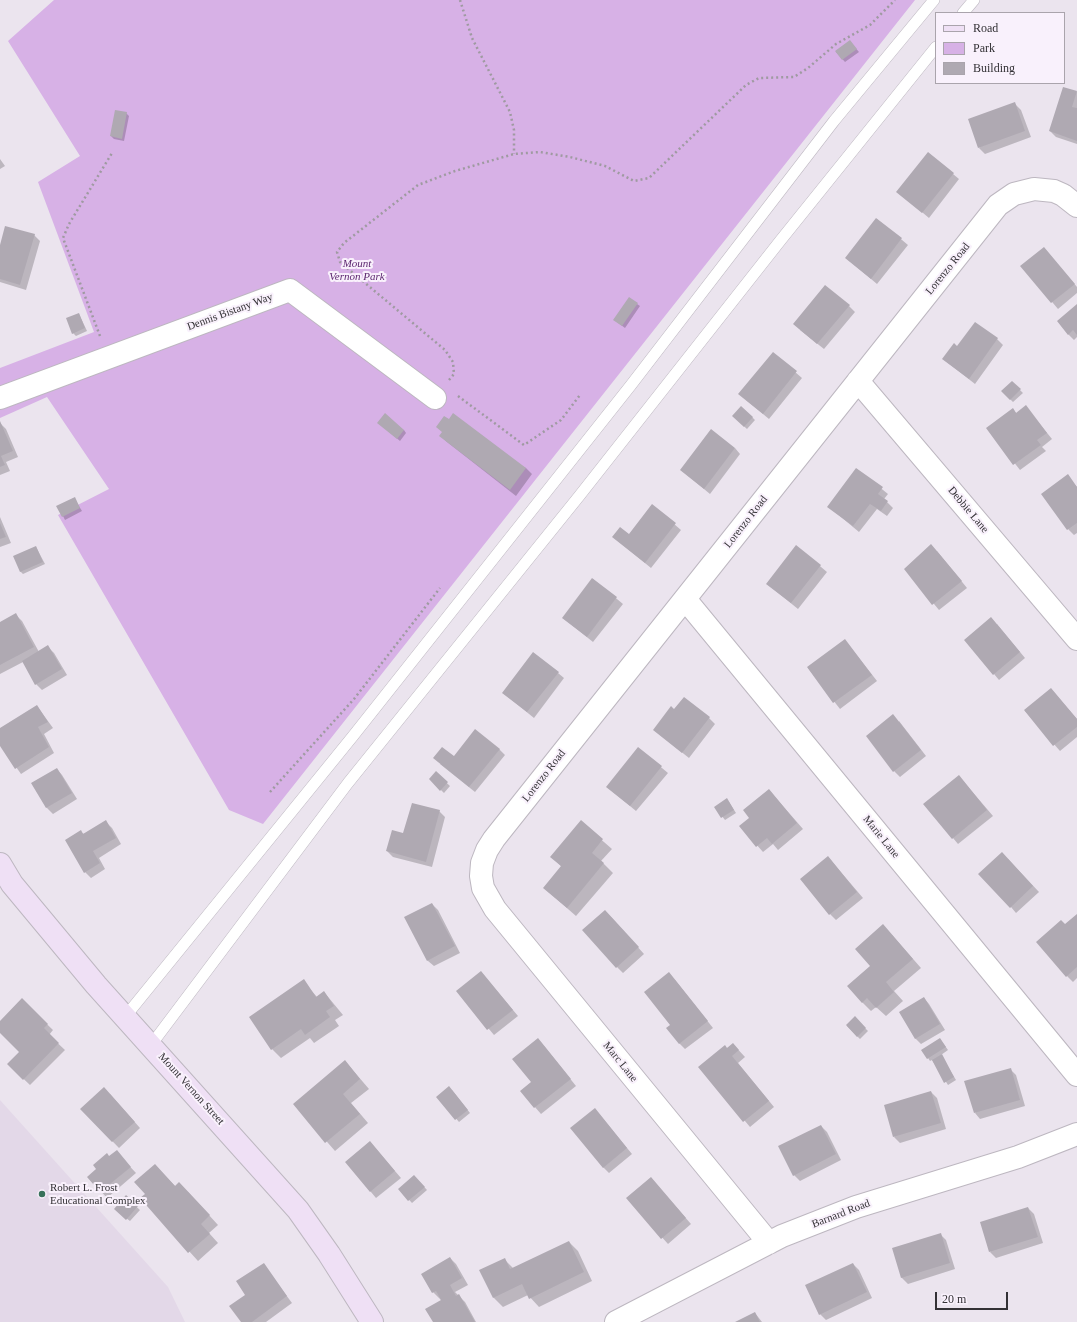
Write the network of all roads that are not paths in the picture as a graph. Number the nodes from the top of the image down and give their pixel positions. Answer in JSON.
{"nodes":[{"id":1,"x":934,"y":0,"type":"edge"},
{"id":2,"x":974,"y":0,"type":"edge"},
{"id":3,"x":964,"y":12,"type":"edge"},
{"id":4,"x":935,"y":48,"type":"edge"},
{"id":5,"x":1077,"y":206,"type":"edge"},
{"id":6,"x":858,"y":381,"type":"junction"},
{"id":7,"x":440,"y":392,"type":"road end"},
{"id":8,"x":0,"y":398,"type":"edge"},
{"id":9,"x":685,"y":599,"type":"junction"},
{"id":10,"x":1077,"y":639,"type":"edge"},
{"id":11,"x":0,"y":864,"type":"edge"},
{"id":12,"x":481,"y":876,"type":"joint"},
{"id":13,"x":125,"y":1016,"type":"junction"},
{"id":14,"x":151,"y":1045,"type":"junction"},
{"id":15,"x":1077,"y":1075,"type":"edge"},
{"id":16,"x":1077,"y":1134,"type":"edge"},
{"id":17,"x":769,"y":1243,"type":"junction"},
{"id":18,"x":372,"y":1322,"type":"edge"},
{"id":19,"x":616,"y":1322,"type":"edge"}],
"edges":[{"from":1,"to":13,"type":"lane"},
{"from":2,"to":3,"type":"lane"},
{"from":4,"to":14,"type":"lane"},
{"from":5,"to":6,"type":"street","name":"Lorenzo Road"},
{"from":6,"to":9,"type":"street","name":"Lorenzo Road"},
{"from":6,"to":10,"type":"street","name":"Debbie Lane"},
{"from":7,"to":8,"type":"street","name":"Dennis Bistany Way"},
{"from":9,"to":12,"type":"street","name":"Lorenzo Road"},
{"from":9,"to":15,"type":"street","name":"Marie Lane"},
{"from":11,"to":13,"type":"main road","name":"Mount Vernon Street"},
{"from":12,"to":17,"type":"street","name":"Marc Lane"},
{"from":13,"to":14,"type":"main road","name":"Mount Vernon Street"},
{"from":14,"to":18,"type":"main road","name":"Mount Vernon Street"},
{"from":16,"to":17,"type":"street","name":"Barnard Road"},
{"from":17,"to":19,"type":"street","name":"Barnard Road"}]}
